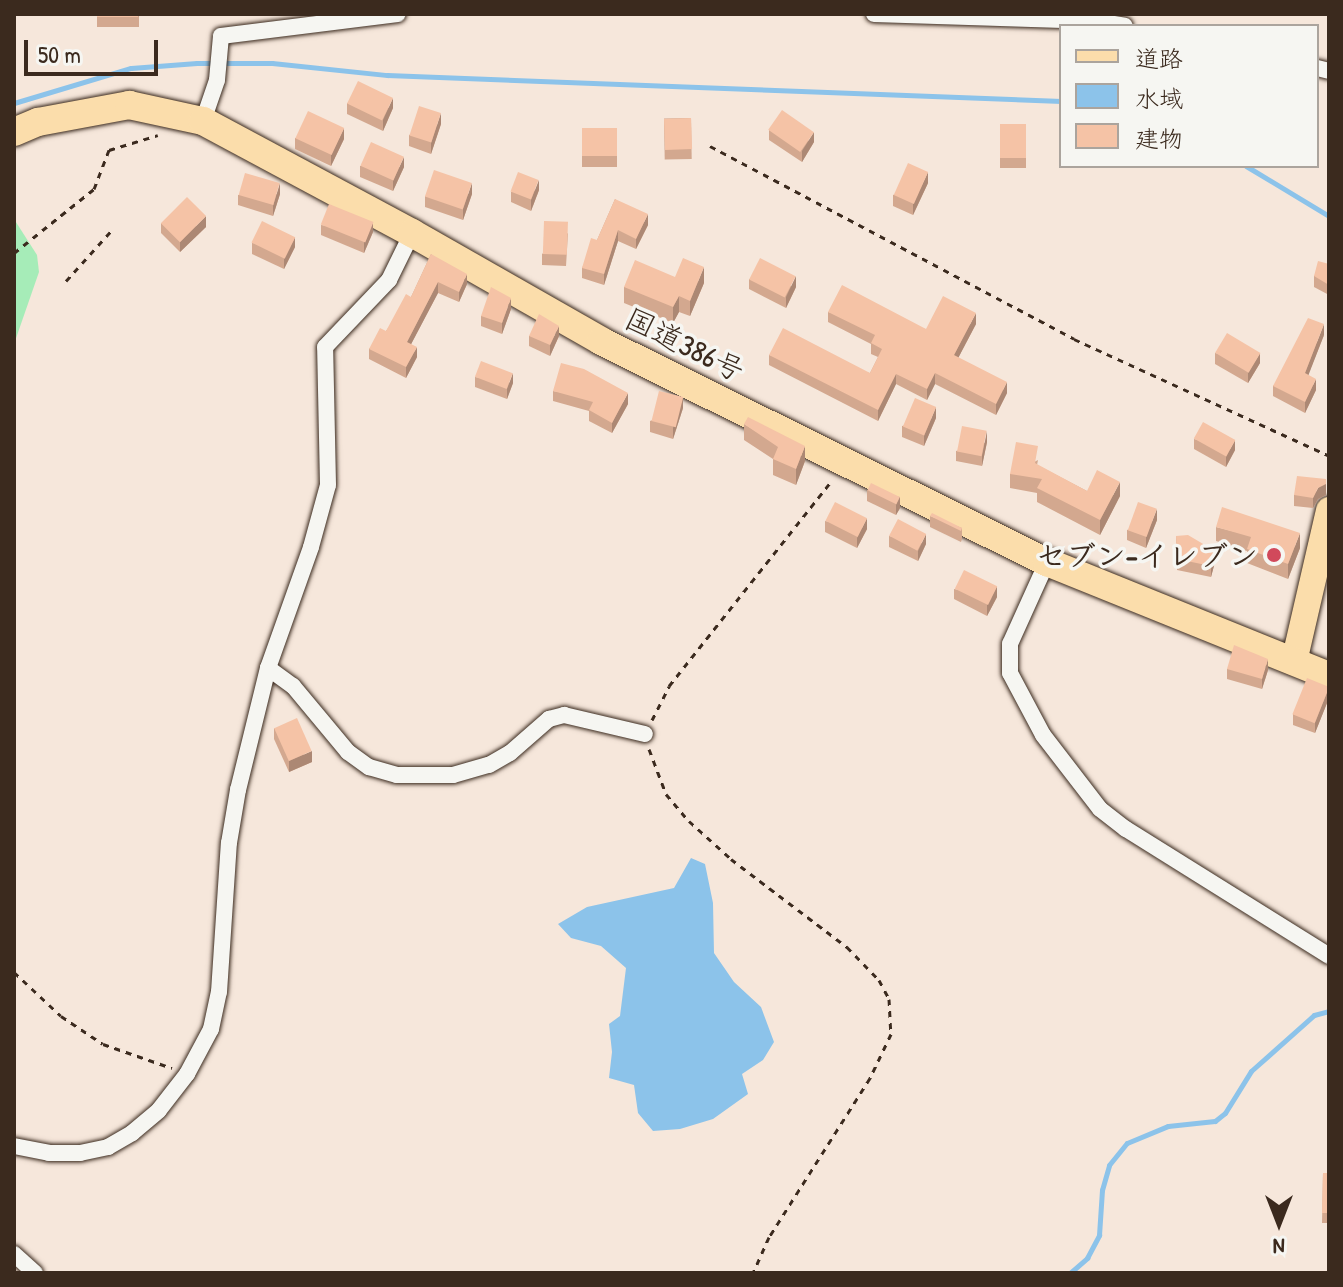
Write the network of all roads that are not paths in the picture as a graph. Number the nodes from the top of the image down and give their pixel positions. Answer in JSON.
{"nodes":[{"id":1,"x":398,"y":14,"type":"edge"},
{"id":2,"x":874,"y":14,"type":"edge"},
{"id":3,"x":1113,"y":24,"type":"edge"},
{"id":4,"x":203,"y":121,"type":"junction"},
{"id":5,"x":14,"y":132,"type":"edge"},
{"id":6,"x":412,"y":233,"type":"junction"},
{"id":7,"x":1329,"y":510,"type":"edge"},
{"id":8,"x":1047,"y":562,"type":"junction"},
{"id":9,"x":1294,"y":662,"type":"junction"},
{"id":10,"x":268,"y":668,"type":"junction"},
{"id":11,"x":1329,"y":676,"type":"edge"},
{"id":12,"x":645,"y":734,"type":"road end"},
{"id":13,"x":1329,"y":956,"type":"edge"},
{"id":14,"x":14,"y":1146,"type":"edge"},
{"id":15,"x":14,"y":1254,"type":"edge"},
{"id":16,"x":35,"y":1273,"type":"edge"}],
"edges":[{"from":1,"to":4,"type":"street"},
{"from":2,"to":3,"type":"street"},
{"from":4,"to":5,"type":"highway","name":"国道386号"},
{"from":4,"to":6,"type":"highway","name":"国道386号"},
{"from":6,"to":8,"type":"highway","name":"国道386号"},
{"from":6,"to":10,"type":"street"},
{"from":7,"to":9,"type":"main road"},
{"from":8,"to":9,"type":"highway","name":"国道386号"},
{"from":8,"to":13,"type":"street"},
{"from":9,"to":11,"type":"highway","name":"国道386号"},
{"from":10,"to":12,"type":"street"},
{"from":10,"to":14,"type":"street"},
{"from":15,"to":16,"type":"street"}]}
